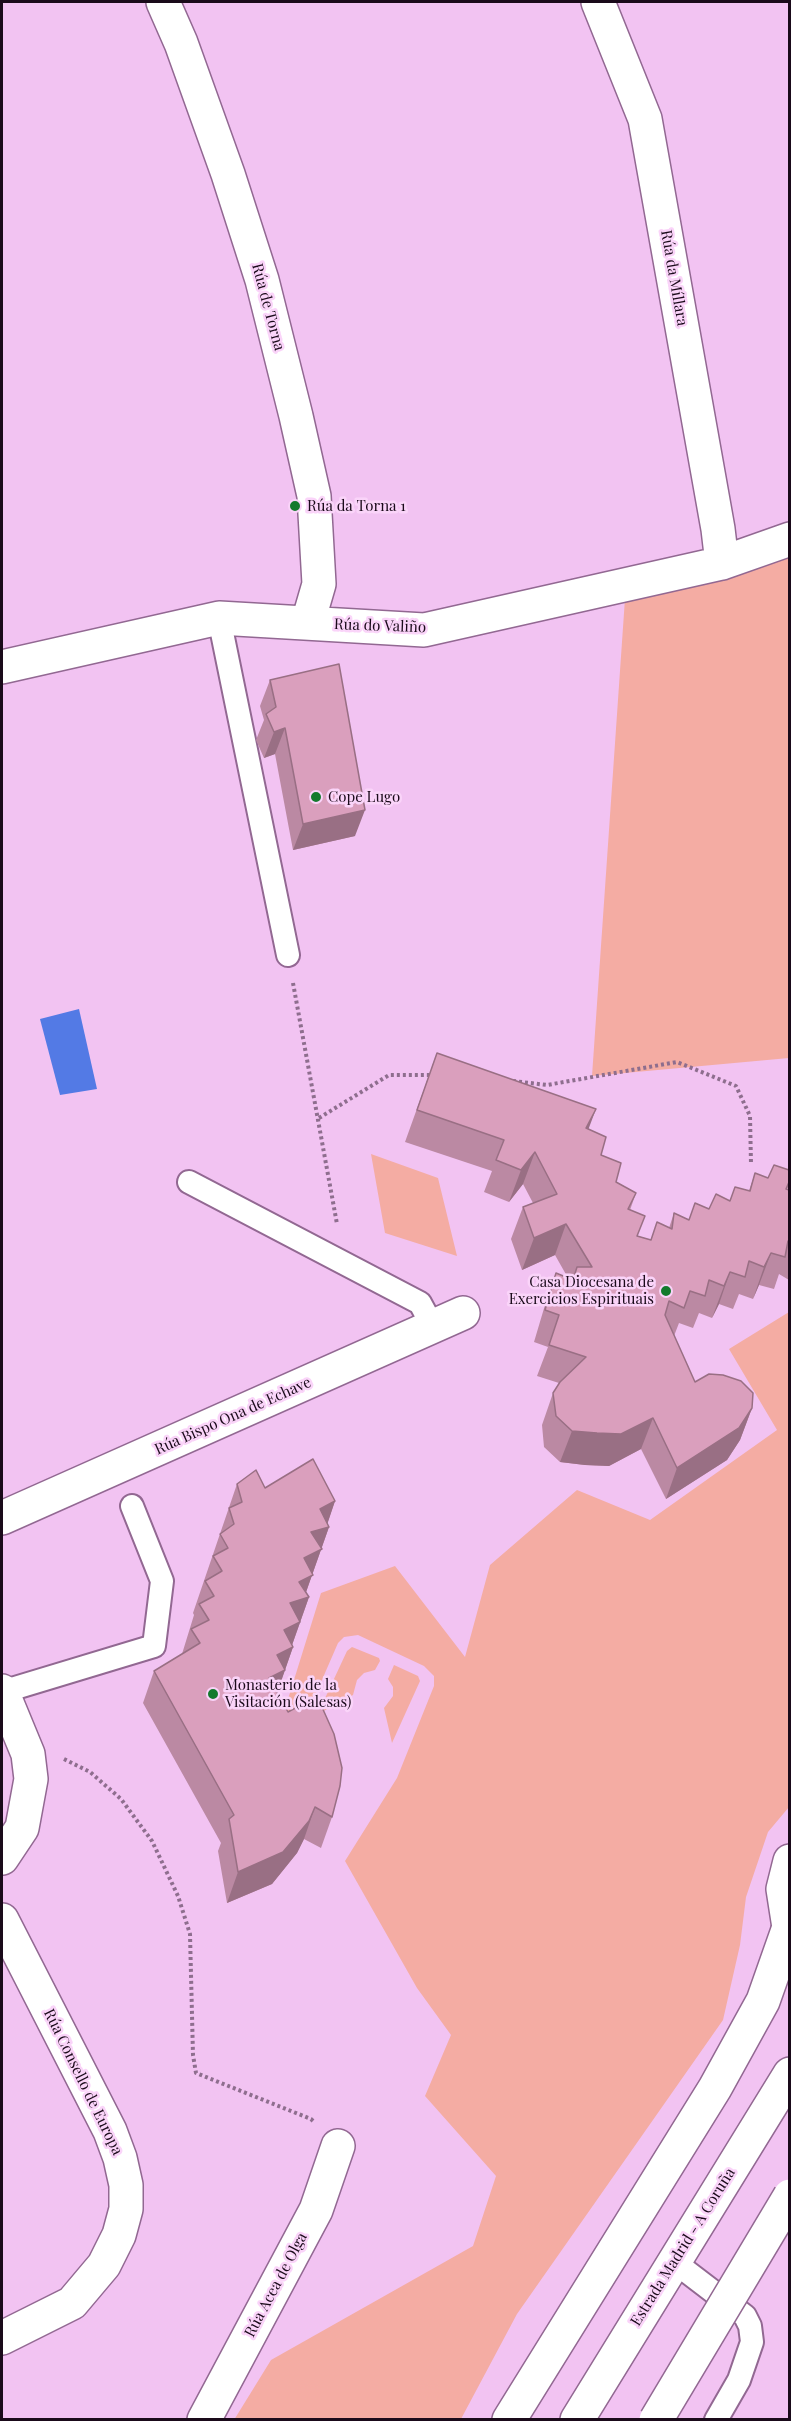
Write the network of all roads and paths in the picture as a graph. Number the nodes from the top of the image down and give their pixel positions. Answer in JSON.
{"nodes":[{"id":1,"x":163,"y":2,"type":"edge"},
{"id":2,"x":598,"y":2,"type":"edge"},
{"id":3,"x":789,"y":539,"type":"edge"},
{"id":4,"x":722,"y":562,"type":"junction"},
{"id":5,"x":219,"y":618,"type":"junction"},
{"id":6,"x":308,"y":622,"type":"junction"},
{"id":7,"x":2,"y":667,"type":"edge"},
{"id":8,"x":288,"y":955,"type":"joint"},
{"id":9,"x":440,"y":1075,"type":"edge"},
{"id":10,"x":504,"y":1080,"type":"edge"},
{"id":11,"x":319,"y":1118,"type":"junction"},
{"id":12,"x":751,"y":1164,"type":"dead end"},
{"id":13,"x":189,"y":1182,"type":"dead end"},
{"id":14,"x":344,"y":1263,"type":"junction"},
{"id":15,"x":463,"y":1313,"type":"dead end"},
{"id":16,"x":433,"y":1326,"type":"junction"},
{"id":17,"x":132,"y":1506,"type":"dead end"},
{"id":18,"x":2,"y":1518,"type":"edge"},
{"id":19,"x":2,"y":1692,"type":"edge"},
{"id":20,"x":61,"y":1758,"type":"dead end"},
{"id":21,"x":2,"y":1858,"type":"edge"},
{"id":22,"x":789,"y":1861,"type":"edge"},
{"id":23,"x":2,"y":1920,"type":"edge"},
{"id":24,"x":789,"y":1932,"type":"edge"},
{"id":25,"x":11,"y":1960,"type":"edge"},
{"id":26,"x":789,"y":2074,"type":"edge"},
{"id":27,"x":338,"y":2146,"type":"joint"},
{"id":28,"x":789,"y":2196,"type":"edge"},
{"id":29,"x":674,"y":2261,"type":"junction"},
{"id":30,"x":2,"y":2338,"type":"edge"},
{"id":31,"x":204,"y":2420,"type":"edge"},
{"id":32,"x":509,"y":2420,"type":"edge"},
{"id":33,"x":577,"y":2420,"type":"edge"},
{"id":34,"x":656,"y":2420,"type":"edge"},
{"id":35,"x":716,"y":2420,"type":"edge"}],
"edges":[{"from":1,"to":6,"type":"main road","name":"Rúa de Torna"},
{"from":2,"to":4,"type":"main road","name":"Rúa da Míllara"},
{"from":3,"to":4,"type":"main road","name":"Rúa do Valiño"},
{"from":4,"to":6,"type":"main road","name":"Rúa do Valiño"},
{"from":5,"to":6,"type":"main road","name":"Rúa do Valiño"},
{"from":5,"to":7,"type":"main road","name":"Rúa do Valiño"},
{"from":5,"to":8,"type":"lane"},
{"from":8,"to":11,"type":"path"},
{"from":9,"to":11,"type":"path"},
{"from":10,"to":12,"type":"path"},
{"from":11,"to":14,"type":"path"},
{"from":13,"to":14,"type":"lane"},
{"from":14,"to":16,"type":"lane"},
{"from":15,"to":16,"type":"main road","name":"Rúa Bispo Ona de Echave"},
{"from":16,"to":18,"type":"main road","name":"Rúa Bispo Ona de Echave"},
{"from":17,"to":19,"type":"lane"},
{"from":19,"to":21,"type":"main road"},
{"from":20,"to":27,"type":"path"},
{"from":22,"to":24,"type":"main road"},
{"from":23,"to":25,"type":"main road","name":"Rúa Consello de Europa"},
{"from":24,"to":32,"type":"main road"},
{"from":25,"to":30,"type":"main road","name":"Rúa Consello de Europa"},
{"from":26,"to":29,"type":"main road","name":"Estrada Madrid - A Coruña"},
{"from":27,"to":31,"type":"main road","name":"Rúa Acea de Olga"},
{"from":28,"to":34,"type":"main road","bridge":true},
{"from":29,"to":33,"type":"main road","name":"Estrada Madrid - A Coruña"},
{"from":29,"to":35,"type":"lane"}]}
